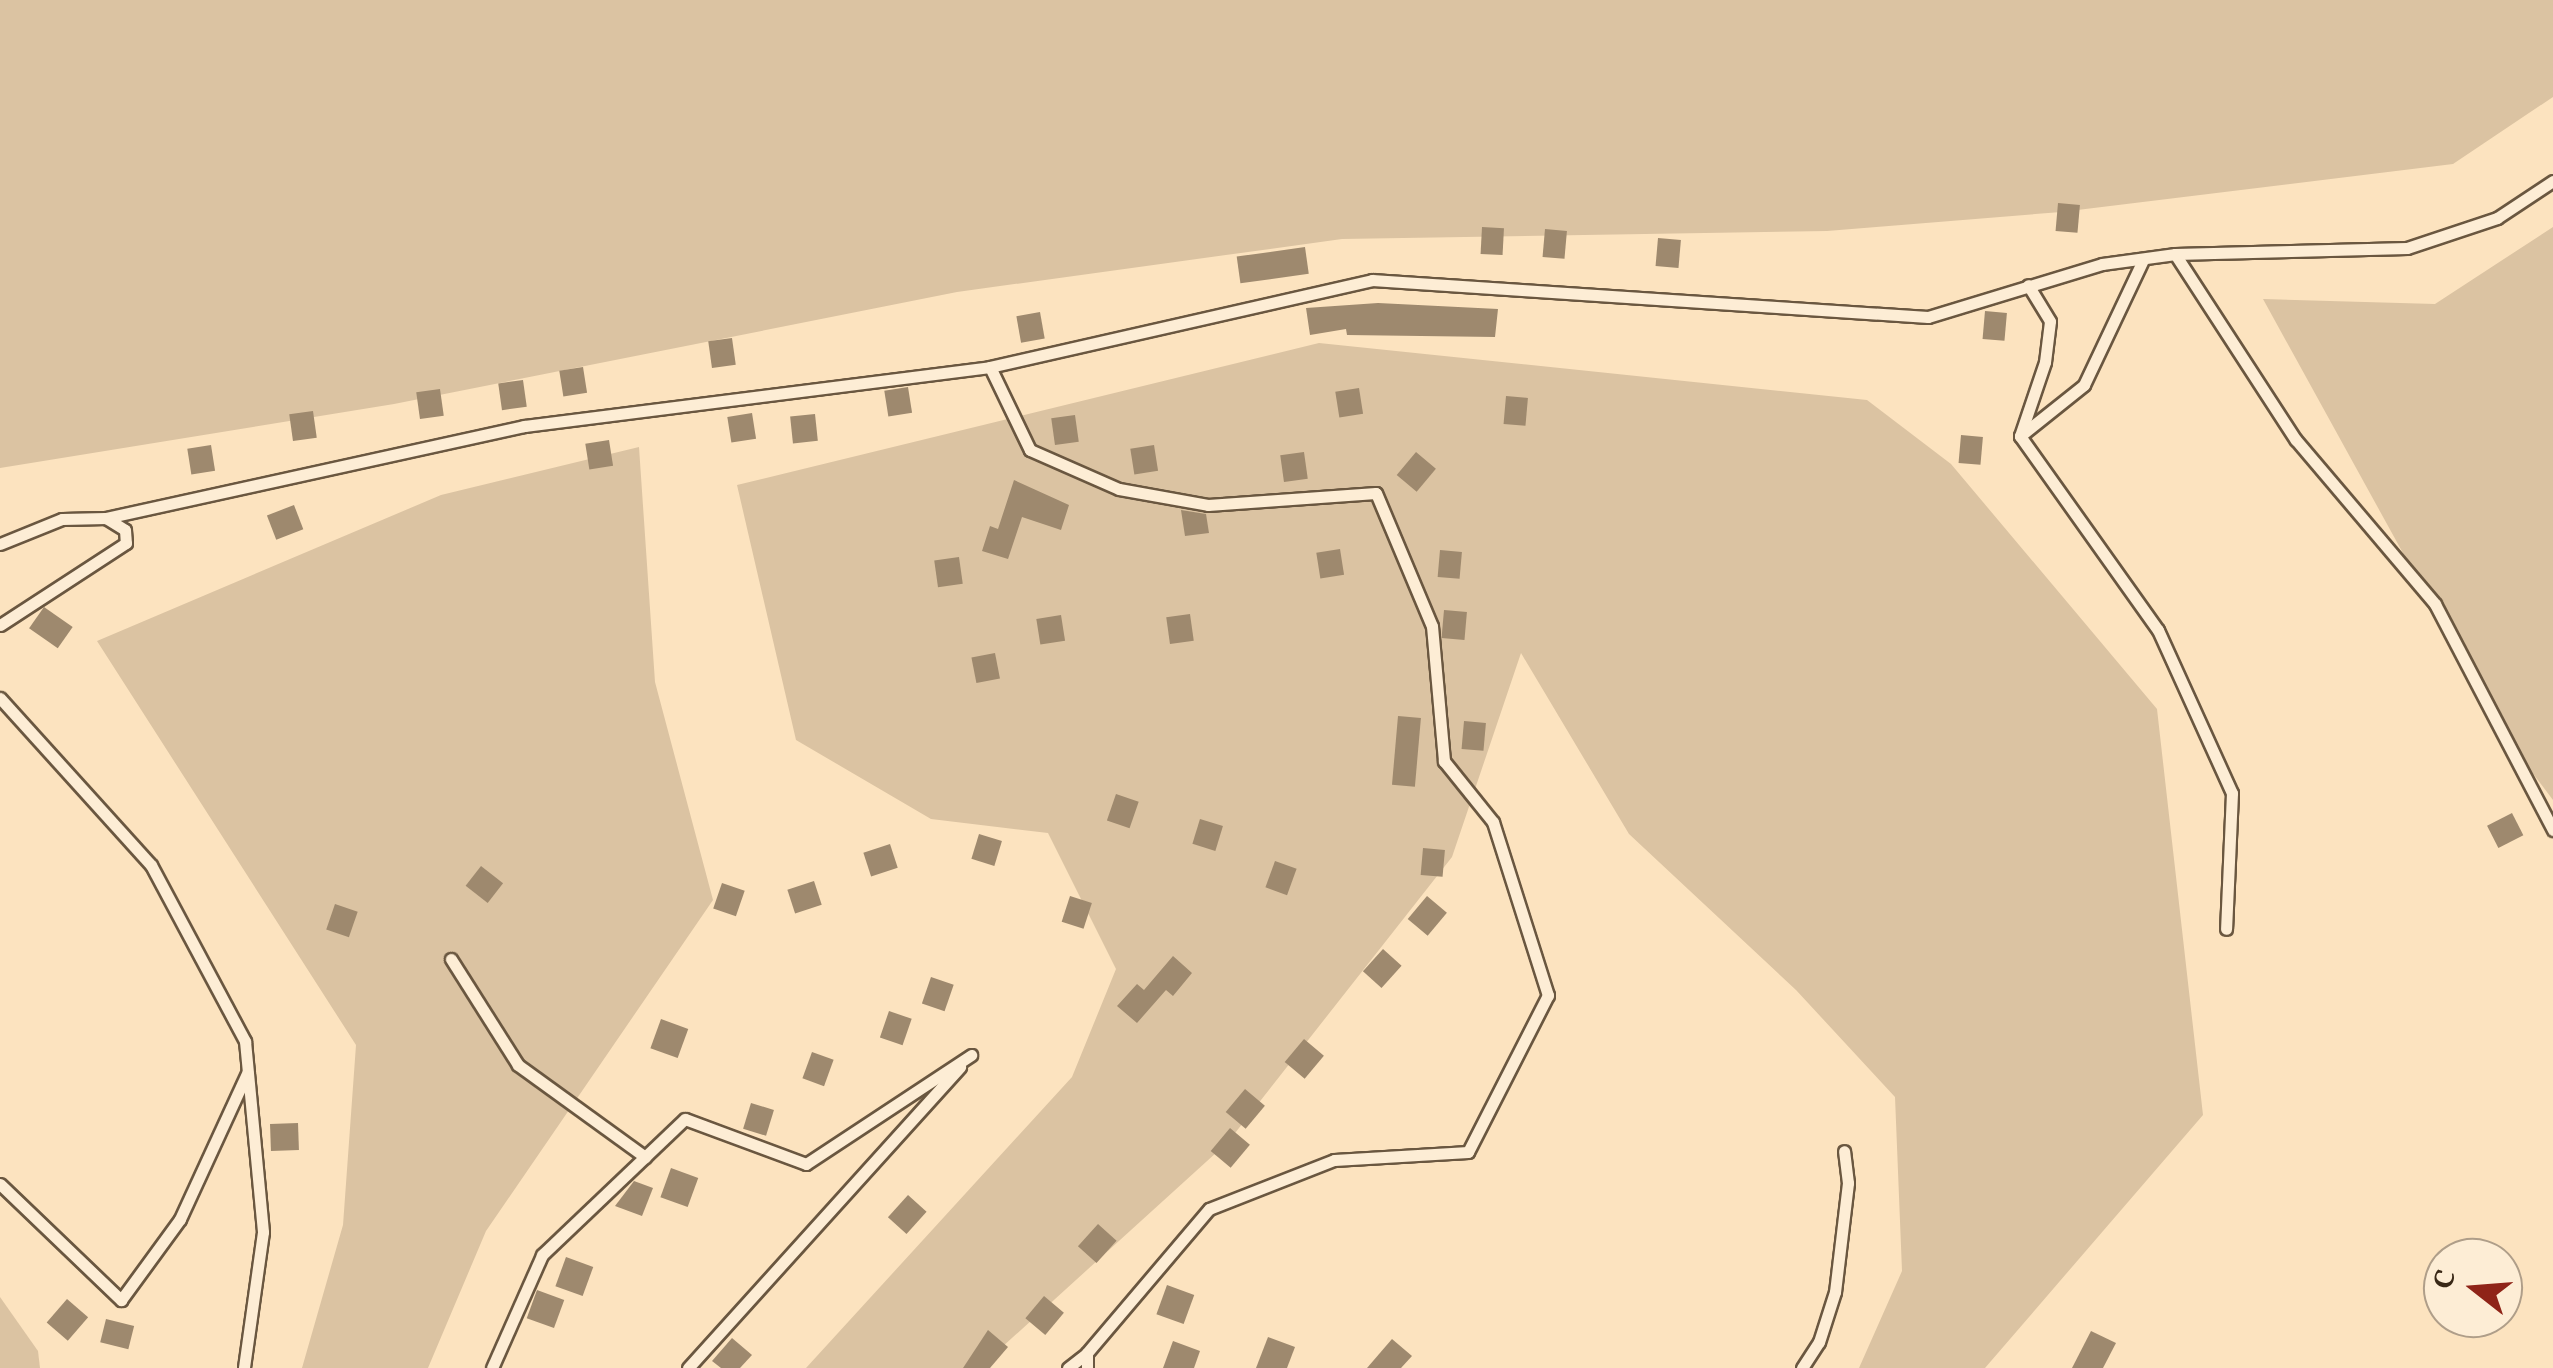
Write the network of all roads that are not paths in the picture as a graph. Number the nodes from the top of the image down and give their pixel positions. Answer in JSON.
{"nodes":[{"id":1,"x":2553,"y":181,"type":"edge"},
{"id":2,"x":2174,"y":254,"type":"junction"},
{"id":3,"x":2143,"y":260,"type":"junction"},
{"id":4,"x":2028,"y":285,"type":"junction"},
{"id":5,"x":990,"y":367,"type":"junction"},
{"id":6,"x":2020,"y":436,"type":"junction"},
{"id":7,"x":106,"y":518,"type":"junction"},
{"id":8,"x":0,"y":544,"type":"edge"},
{"id":9,"x":0,"y":625,"type":"edge"},
{"id":10,"x":0,"y":698,"type":"edge"},
{"id":11,"x":2553,"y":830,"type":"edge"},
{"id":12,"x":2226,"y":929,"type":"dead end"},
{"id":13,"x":451,"y":959,"type":"dead end"},
{"id":14,"x":248,"y":1069,"type":"junction"},
{"id":15,"x":1844,"y":1151,"type":"dead end"},
{"id":16,"x":645,"y":1157,"type":"junction"},
{"id":17,"x":0,"y":1184,"type":"edge"},
{"id":18,"x":1087,"y":1353,"type":"junction"},
{"id":19,"x":244,"y":1368,"type":"edge"},
{"id":20,"x":492,"y":1368,"type":"edge"},
{"id":21,"x":688,"y":1368,"type":"edge"},
{"id":22,"x":1068,"y":1368,"type":"edge"},
{"id":23,"x":1086,"y":1368,"type":"edge"},
{"id":24,"x":1802,"y":1368,"type":"edge"}],
"edges":[{"from":1,"to":2,"type":"lane"},
{"from":2,"to":3,"type":"lane"},
{"from":2,"to":11,"type":"lane"},
{"from":3,"to":4,"type":"lane"},
{"from":3,"to":6,"type":"lane"},
{"from":4,"to":5,"type":"lane"},
{"from":4,"to":6,"type":"lane"},
{"from":5,"to":7,"type":"lane"},
{"from":5,"to":18,"type":"lane"},
{"from":6,"to":12,"type":"lane"},
{"from":7,"to":8,"type":"lane"},
{"from":7,"to":9,"type":"lane"},
{"from":10,"to":14,"type":"lane"},
{"from":13,"to":16,"type":"lane"},
{"from":14,"to":17,"type":"lane"},
{"from":14,"to":19,"type":"lane"},
{"from":15,"to":24,"type":"lane"},
{"from":16,"to":20,"type":"lane"},
{"from":16,"to":21,"type":"lane"},
{"from":18,"to":22,"type":"lane"},
{"from":18,"to":23,"type":"lane"}]}
